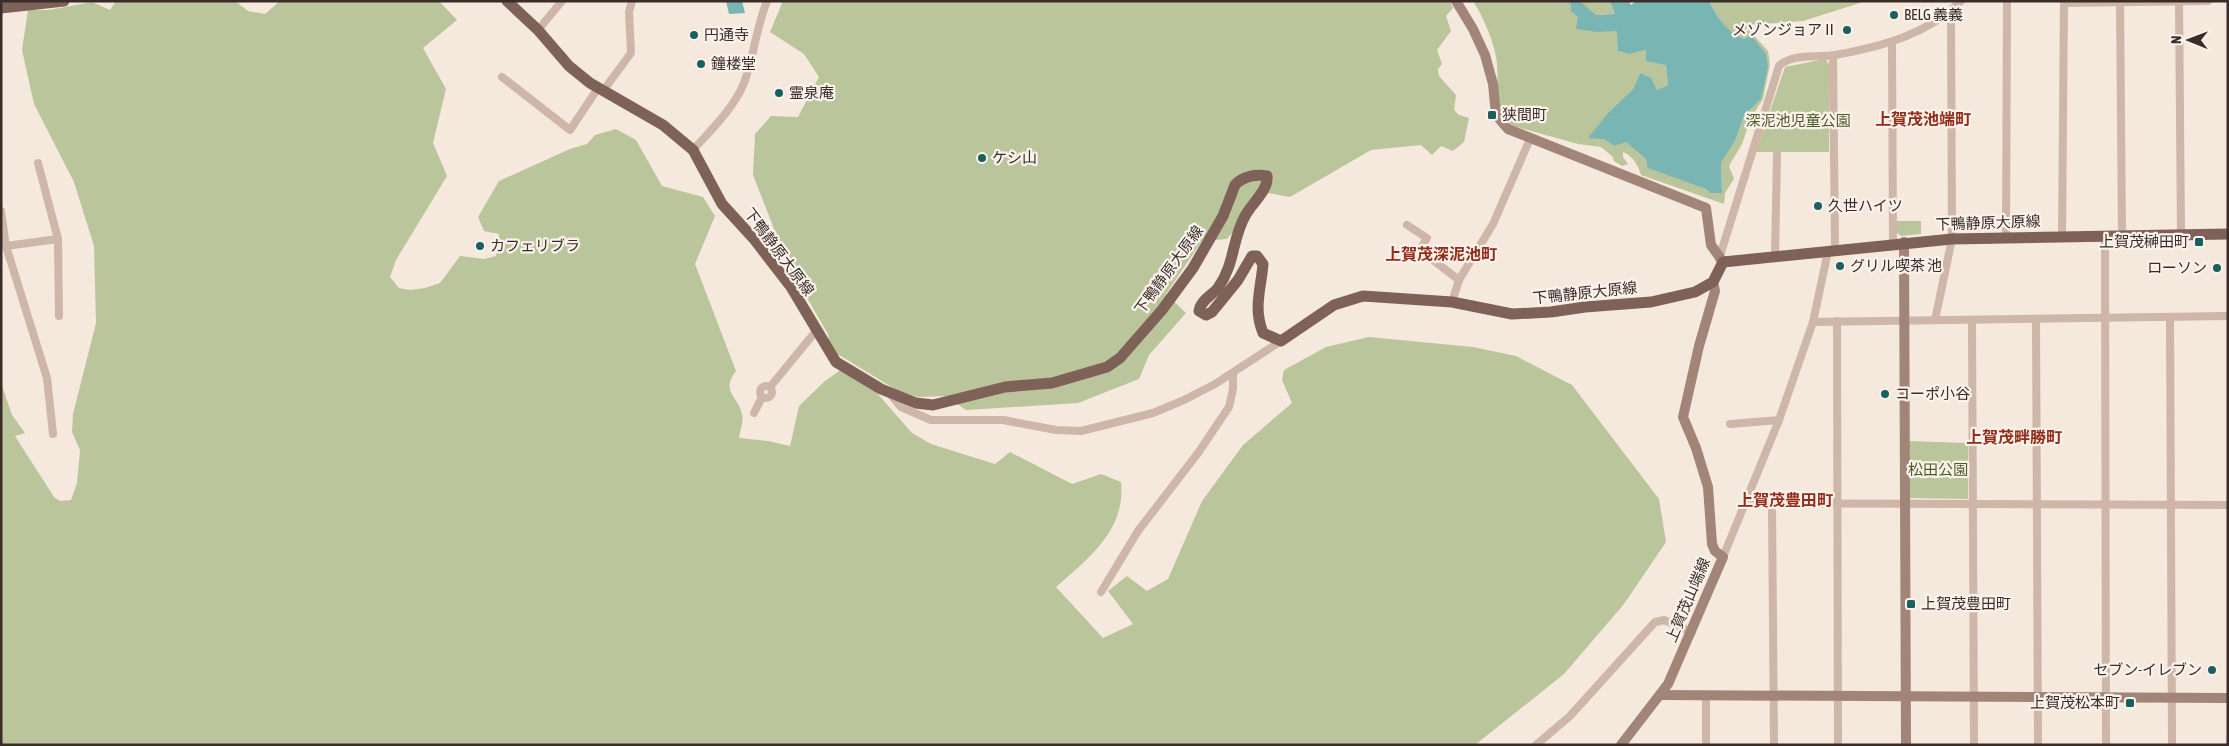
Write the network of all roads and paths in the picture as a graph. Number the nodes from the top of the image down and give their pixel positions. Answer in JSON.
{"nodes":[{"id":1,"x":64,"y":1,"type":"edge"},
{"id":2,"x":507,"y":1,"type":"edge"},
{"id":3,"x":562,"y":1,"type":"edge"},
{"id":4,"x":632,"y":1,"type":"edge"},
{"id":5,"x":767,"y":1,"type":"edge"},
{"id":6,"x":1456,"y":1,"type":"edge"},
{"id":7,"x":1962,"y":1,"type":"edge"},
{"id":8,"x":2007,"y":1,"type":"edge"},
{"id":9,"x":2179,"y":1,"type":"edge"},
{"id":10,"x":2208,"y":1,"type":"edge"},
{"id":11,"x":2064,"y":2,"type":"edge"},
{"id":12,"x":2120,"y":2,"type":"edge"},
{"id":13,"x":16,"y":3,"type":"edge"},
{"id":14,"x":1,"y":8,"type":"edge"},
{"id":15,"x":1951,"y":12,"type":"junction"},
{"id":16,"x":538,"y":30,"type":"junction"},
{"id":17,"x":1892,"y":43,"type":"junction"},
{"id":18,"x":1833,"y":55,"type":"junction"},
{"id":19,"x":502,"y":77,"type":"dead end"},
{"id":20,"x":601,"y":89,"type":"junction"},
{"id":21,"x":1530,"y":139,"type":"junction"},
{"id":22,"x":693,"y":150,"type":"junction"},
{"id":23,"x":1777,"y":154,"type":"dead end"},
{"id":24,"x":38,"y":163,"type":"dead end"},
{"id":25,"x":1,"y":211,"type":"edge"},
{"id":26,"x":1407,"y":225,"type":"dead end"},
{"id":27,"x":2181,"y":234,"type":"junction"},
{"id":28,"x":2228,"y":234,"type":"edge"},
{"id":29,"x":2105,"y":235,"type":"junction"},
{"id":30,"x":2122,"y":235,"type":"junction"},
{"id":31,"x":2006,"y":236,"type":"junction"},
{"id":32,"x":2062,"y":236,"type":"junction"},
{"id":33,"x":58,"y":239,"type":"junction"},
{"id":34,"x":1952,"y":239,"type":"junction"},
{"id":35,"x":1898,"y":242,"type":"junction"},
{"id":36,"x":6,"y":246,"type":"junction"},
{"id":37,"x":1831,"y":251,"type":"junction"},
{"id":38,"x":1775,"y":257,"type":"junction"},
{"id":39,"x":1721,"y":261,"type":"junction"},
{"id":40,"x":1459,"y":280,"type":"junction"},
{"id":41,"x":1713,"y":282,"type":"junction"},
{"id":42,"x":1452,"y":302,"type":"junction"},
{"id":43,"x":59,"y":316,"type":"dead end"},
{"id":44,"x":2228,"y":316,"type":"edge"},
{"id":45,"x":2170,"y":317,"type":"junction"},
{"id":46,"x":2105,"y":318,"type":"junction"},
{"id":47,"x":2036,"y":319,"type":"junction"},
{"id":48,"x":1903,"y":320,"type":"junction"},
{"id":49,"x":1935,"y":320,"type":"junction"},
{"id":50,"x":1972,"y":320,"type":"junction"},
{"id":51,"x":1838,"y":321,"type":"junction"},
{"id":52,"x":1813,"y":322,"type":"junction"},
{"id":53,"x":816,"y":331,"type":"junction"},
{"id":54,"x":1281,"y":341,"type":"junction"},
{"id":55,"x":1232,"y":373,"type":"junction"},
{"id":56,"x":887,"y":392,"type":"junction"},
{"id":57,"x":754,"y":414,"type":"dead end"},
{"id":58,"x":1779,"y":420,"type":"junction"},
{"id":59,"x":1730,"y":424,"type":"dead end"},
{"id":60,"x":52,"y":434,"type":"dead end"},
{"id":61,"x":1746,"y":504,"type":"junction"},
{"id":62,"x":1772,"y":504,"type":"junction"},
{"id":63,"x":1838,"y":504,"type":"junction"},
{"id":64,"x":1906,"y":504,"type":"junction"},
{"id":65,"x":1973,"y":504,"type":"junction"},
{"id":66,"x":2037,"y":504,"type":"junction"},
{"id":67,"x":2105,"y":505,"type":"junction"},
{"id":68,"x":2171,"y":505,"type":"junction"},
{"id":69,"x":2228,"y":505,"type":"edge"},
{"id":70,"x":1722,"y":557,"type":"junction"},
{"id":71,"x":1101,"y":592,"type":"dead end"},
{"id":72,"x":1692,"y":632,"type":"junction"},
{"id":73,"x":1660,"y":695,"type":"junction"},
{"id":74,"x":1706,"y":695,"type":"junction"},
{"id":75,"x":1773,"y":695,"type":"junction"},
{"id":76,"x":1838,"y":696,"type":"junction"},
{"id":77,"x":1906,"y":696,"type":"junction"},
{"id":78,"x":1973,"y":696,"type":"junction"},
{"id":79,"x":2038,"y":697,"type":"junction"},
{"id":80,"x":2106,"y":697,"type":"junction"},
{"id":81,"x":2172,"y":698,"type":"junction"},
{"id":82,"x":2228,"y":698,"type":"edge"},
{"id":83,"x":1624,"y":743,"type":"edge"},
{"id":84,"x":1536,"y":745,"type":"edge"},
{"id":85,"x":1706,"y":745,"type":"edge"},
{"id":86,"x":1774,"y":745,"type":"edge"},
{"id":87,"x":1838,"y":745,"type":"edge"},
{"id":88,"x":1906,"y":745,"type":"edge"},
{"id":89,"x":1974,"y":745,"type":"edge"},
{"id":90,"x":2038,"y":745,"type":"edge"},
{"id":91,"x":2106,"y":745,"type":"edge"},
{"id":92,"x":2172,"y":745,"type":"edge"}],
"edges":[{"from":1,"to":13,"type":"main road"},
{"from":2,"to":16,"type":"main road","name":"下鴨静原大原線"},
{"from":3,"to":16,"type":"street"},
{"from":4,"to":20,"type":"street"},
{"from":5,"to":22,"type":"street"},
{"from":6,"to":21,"type":"street"},
{"from":7,"to":15,"type":"street"},
{"from":8,"to":31,"type":"street"},
{"from":9,"to":10,"type":"street"},
{"from":9,"to":12,"type":"street"},
{"from":9,"to":27,"type":"street"},
{"from":11,"to":12,"type":"street"},
{"from":11,"to":32,"type":"street"},
{"from":12,"to":30,"type":"street"},
{"from":13,"to":14,"type":"main road"},
{"from":15,"to":17,"type":"street"},
{"from":15,"to":34,"type":"street"},
{"from":16,"to":20,"type":"main road","name":"下鴨静原大原線"},
{"from":17,"to":18,"type":"street"},
{"from":17,"to":35,"type":"street"},
{"from":18,"to":37,"type":"street"},
{"from":18,"to":39,"type":"street"},
{"from":19,"to":20,"type":"street"},
{"from":20,"to":22,"type":"main road","name":"下鴨静原大原線"},
{"from":21,"to":39,"type":"street"},
{"from":21,"to":40,"type":"street"},
{"from":22,"to":53,"type":"main road","name":"下鴨静原大原線"},
{"from":23,"to":38,"type":"street"},
{"from":24,"to":33,"type":"street"},
{"from":25,"to":36,"type":"street"},
{"from":26,"to":40,"type":"street"},
{"from":27,"to":28,"type":"main road","name":"下鴨静原大原線"},
{"from":27,"to":30,"type":"main road","name":"下鴨静原大原線"},
{"from":29,"to":30,"type":"main road","name":"下鴨静原大原線"},
{"from":29,"to":32,"type":"main road","name":"下鴨静原大原線"},
{"from":29,"to":46,"type":"street"},
{"from":31,"to":32,"type":"main road","name":"下鴨静原大原線"},
{"from":31,"to":34,"type":"main road","name":"下鴨静原大原線"},
{"from":33,"to":36,"type":"street"},
{"from":33,"to":43,"type":"street"},
{"from":34,"to":35,"type":"main road","name":"下鴨静原大原線"},
{"from":34,"to":49,"type":"street"},
{"from":35,"to":37,"type":"main road","name":"下鴨静原大原線"},
{"from":35,"to":48,"type":"street"},
{"from":36,"to":60,"type":"street"},
{"from":37,"to":38,"type":"main road","name":"下鴨静原大原線"},
{"from":37,"to":52,"type":"street"},
{"from":38,"to":39,"type":"main road","name":"下鴨静原大原線"},
{"from":39,"to":41,"type":"main road"},
{"from":40,"to":42,"type":"street"},
{"from":41,"to":42,"type":"main road","name":"下鴨静原大原線"},
{"from":41,"to":70,"type":"street","name":"上賀茂山端線"},
{"from":42,"to":54,"type":"main road","name":"下鴨静原大原線"},
{"from":44,"to":45,"type":"street"},
{"from":45,"to":46,"type":"street"},
{"from":45,"to":68,"type":"street"},
{"from":46,"to":47,"type":"street"},
{"from":46,"to":67,"type":"street"},
{"from":47,"to":50,"type":"street"},
{"from":47,"to":66,"type":"street"},
{"from":48,"to":49,"type":"street"},
{"from":48,"to":51,"type":"street"},
{"from":48,"to":64,"type":"street"},
{"from":49,"to":50,"type":"street"},
{"from":50,"to":65,"type":"street"},
{"from":51,"to":52,"type":"street"},
{"from":51,"to":63,"type":"street"},
{"from":52,"to":58,"type":"street"},
{"from":53,"to":56,"type":"main road","name":"下鴨静原大原線"},
{"from":53,"to":57,"type":"street"},
{"from":54,"to":55,"type":"street"},
{"from":54,"to":56,"type":"main road","name":"下鴨静原大原線"},
{"from":55,"to":56,"type":"street"},
{"from":55,"to":71,"type":"street"},
{"from":58,"to":59,"type":"street"},
{"from":58,"to":61,"type":"street"},
{"from":61,"to":62,"type":"street"},
{"from":61,"to":70,"type":"street"},
{"from":62,"to":63,"type":"street"},
{"from":62,"to":75,"type":"street"},
{"from":63,"to":64,"type":"street"},
{"from":63,"to":76,"type":"street"},
{"from":64,"to":65,"type":"street"},
{"from":64,"to":77,"type":"street"},
{"from":65,"to":66,"type":"street"},
{"from":65,"to":78,"type":"street"},
{"from":66,"to":67,"type":"street"},
{"from":66,"to":79,"type":"street"},
{"from":67,"to":68,"type":"street"},
{"from":67,"to":80,"type":"street"},
{"from":68,"to":69,"type":"street"},
{"from":68,"to":81,"type":"street"},
{"from":70,"to":72,"type":"street","name":"上賀茂山端線"},
{"from":72,"to":73,"type":"street","name":"上賀茂山端線"},
{"from":72,"to":84,"type":"street"},
{"from":73,"to":74,"type":"street"},
{"from":73,"to":83,"type":"street","name":"上賀茂山端線"},
{"from":74,"to":75,"type":"street"},
{"from":74,"to":85,"type":"street"},
{"from":75,"to":76,"type":"street"},
{"from":75,"to":86,"type":"street"},
{"from":76,"to":77,"type":"street"},
{"from":76,"to":87,"type":"street"},
{"from":77,"to":78,"type":"street"},
{"from":77,"to":88,"type":"street"},
{"from":78,"to":79,"type":"street"},
{"from":78,"to":89,"type":"street"},
{"from":79,"to":80,"type":"street"},
{"from":79,"to":90,"type":"street"},
{"from":80,"to":81,"type":"street"},
{"from":80,"to":91,"type":"street"},
{"from":81,"to":82,"type":"street"},
{"from":81,"to":92,"type":"street"}]}
